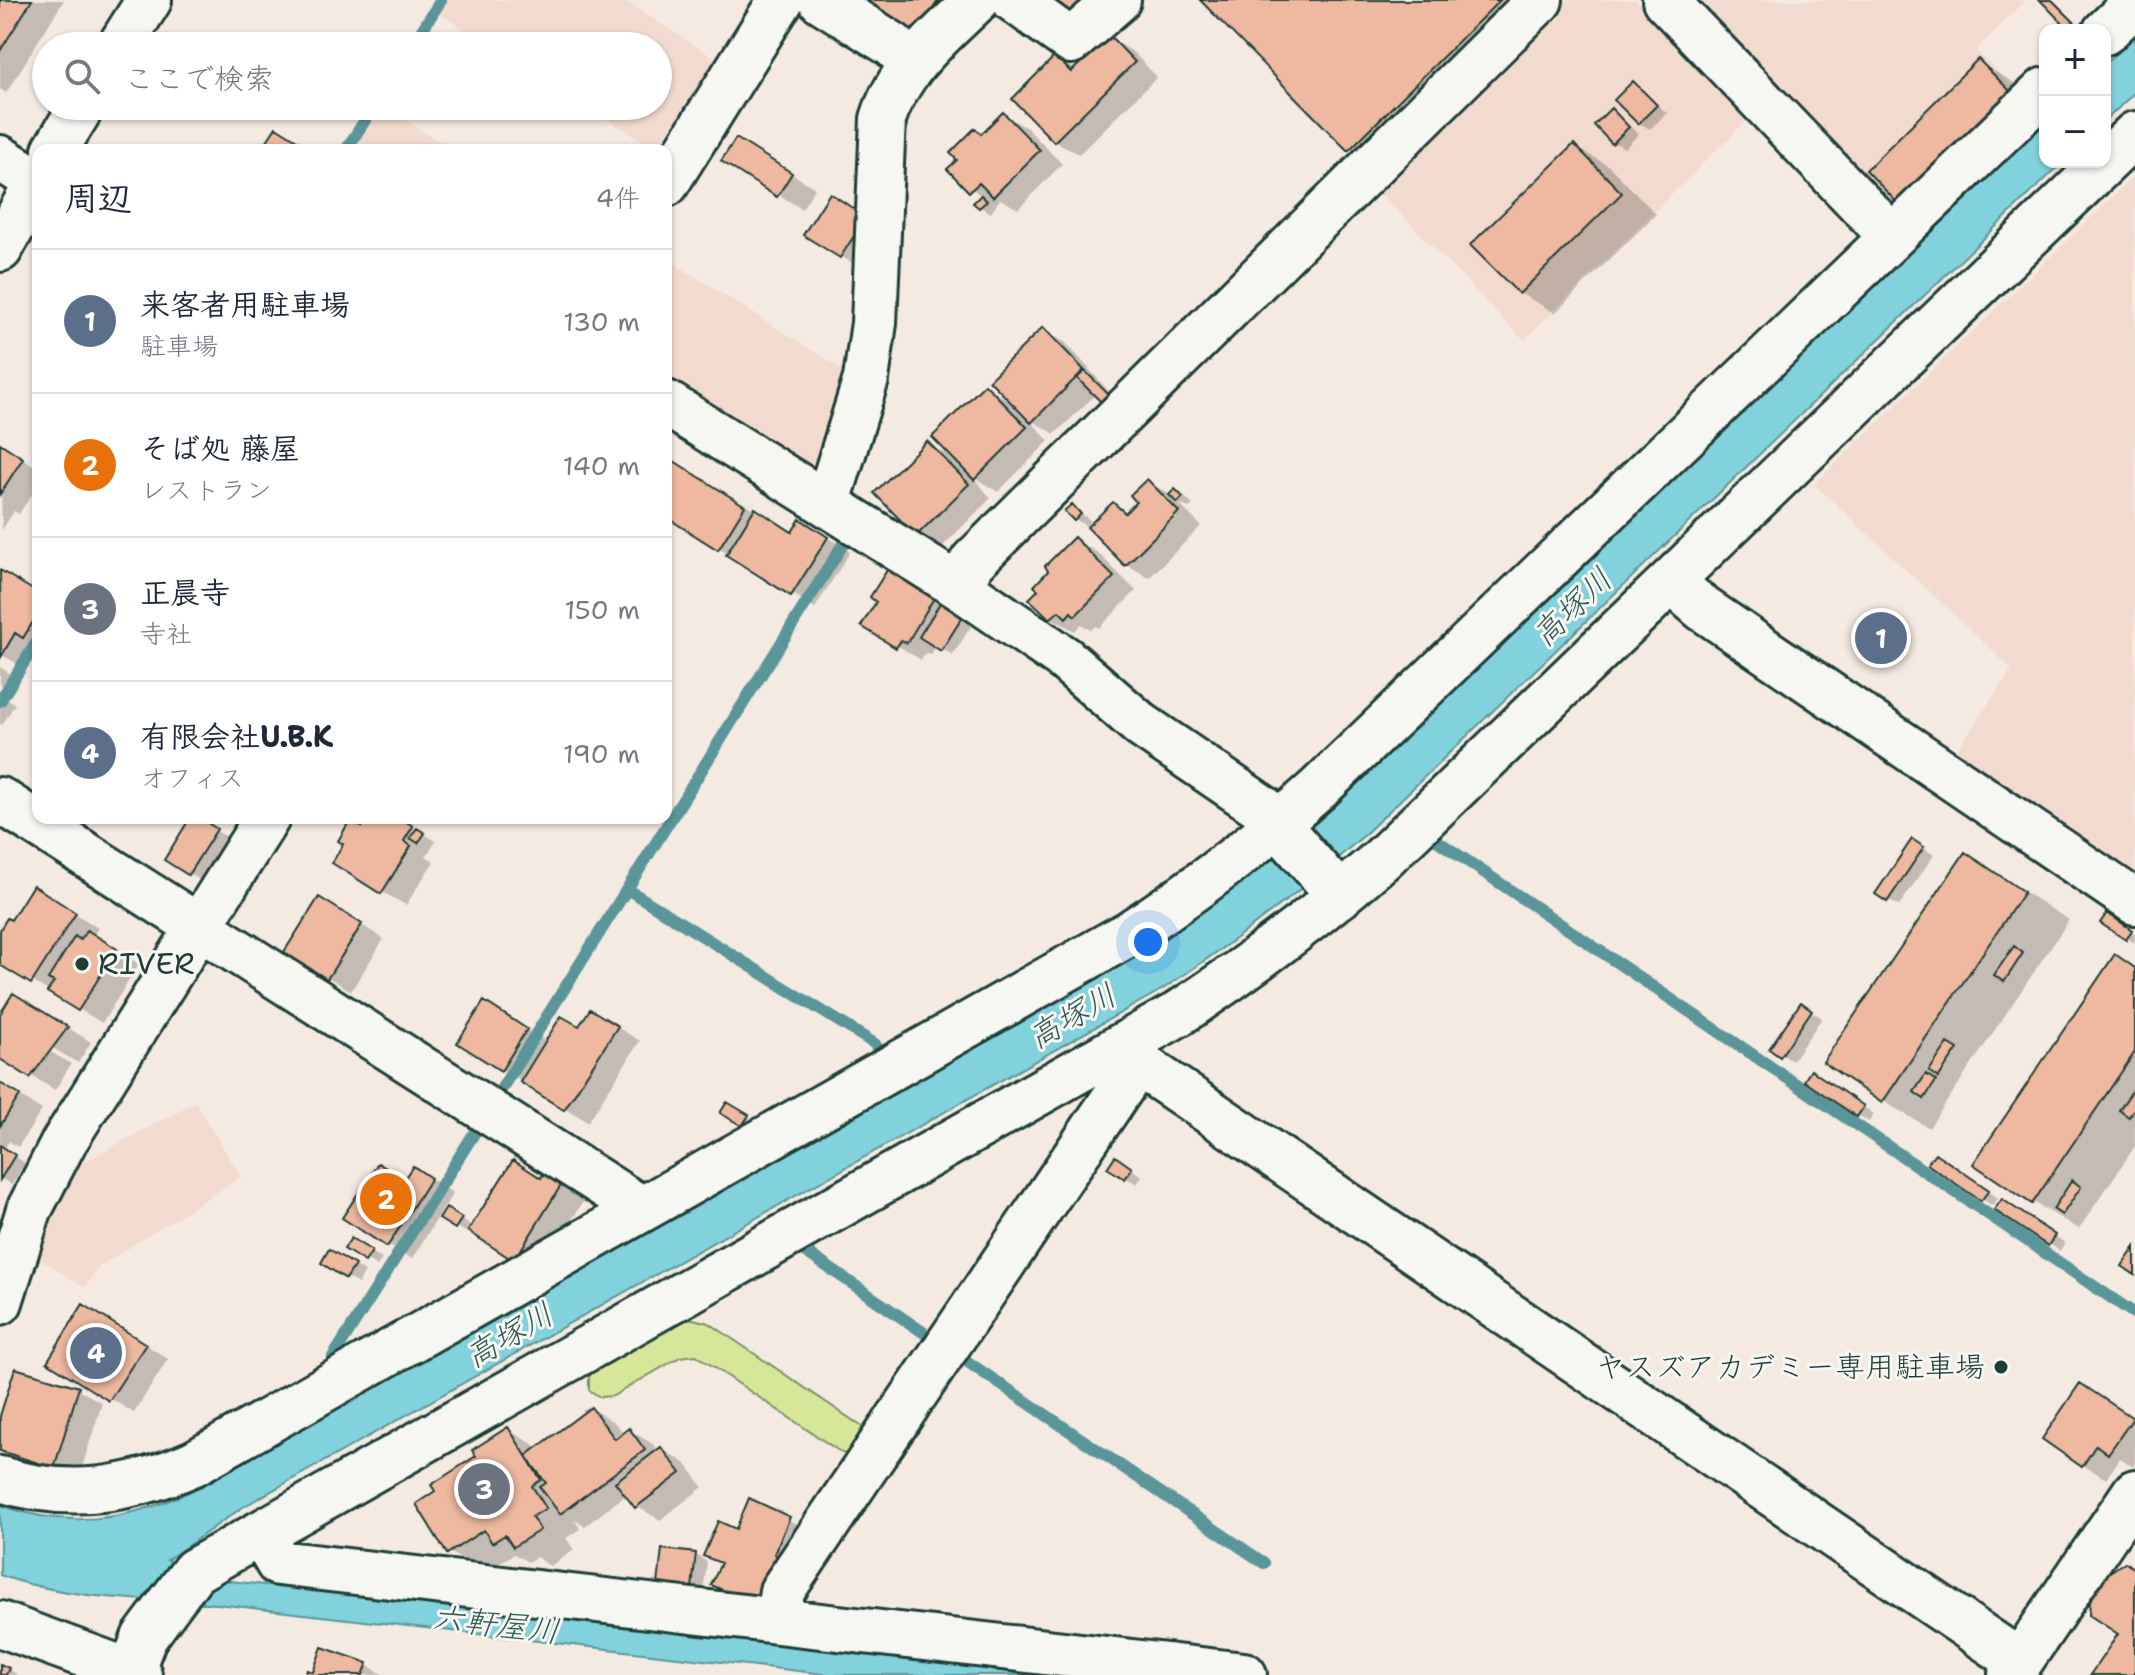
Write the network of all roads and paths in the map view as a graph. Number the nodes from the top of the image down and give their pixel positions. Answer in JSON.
{"nodes":[{"id":1,"x":149,"y":0,"type":"edge"},
{"id":2,"x":821,"y":0,"type":"edge"},
{"id":3,"x":977,"y":0,"type":"edge"},
{"id":4,"x":1014,"y":0,"type":"edge"},
{"id":5,"x":1118,"y":0,"type":"edge"},
{"id":6,"x":1540,"y":0,"type":"edge"},
{"id":7,"x":1665,"y":0,"type":"edge"},
{"id":8,"x":776,"y":2,"type":"edge"},
{"id":9,"x":2135,"y":3,"type":"edge"},
{"id":10,"x":2111,"y":26,"type":"edge"},
{"id":11,"x":129,"y":32,"type":"edge"},
{"id":12,"x":912,"y":64,"type":"junction"},
{"id":13,"x":2039,"y":96,"type":"edge"},
{"id":14,"x":73,"y":120,"type":"edge"},
{"id":15,"x":2135,"y":134,"type":"edge"},
{"id":16,"x":59,"y":144,"type":"edge"},
{"id":17,"x":0,"y":158,"type":"edge"},
{"id":18,"x":672,"y":174,"type":"edge"},
{"id":19,"x":32,"y":178,"type":"edge"},
{"id":20,"x":32,"y":193,"type":"edge"},
{"id":21,"x":1892,"y":237,"type":"junction"},
{"id":22,"x":0,"y":249,"type":"edge"},
{"id":23,"x":672,"y":407,"type":"edge"},
{"id":24,"x":824,"y":502,"type":"junction"},
{"id":25,"x":1671,"y":581,"type":"junction"},
{"id":26,"x":958,"y":586,"type":"junction"},
{"id":27,"x":0,"y":800,"type":"edge"},
{"id":28,"x":32,"y":820,"type":"edge"},
{"id":29,"x":38,"y":824,"type":"edge"},
{"id":30,"x":263,"y":824,"type":"edge"},
{"id":31,"x":1282,"y":830,"type":"junction"},
{"id":32,"x":1334,"y":890,"type":"junction"},
{"id":33,"x":2135,"y":902,"type":"edge"},
{"id":34,"x":199,"y":927,"type":"junction"},
{"id":35,"x":1133,"y":1053,"type":"junction"},
{"id":36,"x":642,"y":1209,"type":"junction"},
{"id":37,"x":0,"y":1302,"type":"edge"},
{"id":38,"x":0,"y":1479,"type":"edge"},
{"id":39,"x":2135,"y":1492,"type":"edge"},
{"id":40,"x":261,"y":1533,"type":"junction"},
{"id":41,"x":778,"y":1621,"type":"junction"},
{"id":42,"x":0,"y":1624,"type":"edge"},
{"id":43,"x":2016,"y":1668,"type":"edge"},
{"id":44,"x":135,"y":1674,"type":"edge"},
{"id":45,"x":1244,"y":1675,"type":"edge"}],
"edges":[{"from":1,"to":11,"type":"street"},
{"from":2,"to":12,"type":"street"},
{"from":3,"to":12,"type":"street"},
{"from":4,"to":5,"type":"street"},
{"from":6,"to":26,"type":"street"},
{"from":7,"to":21,"type":"street"},
{"from":8,"to":18,"type":"street"},
{"from":9,"to":10,"type":"street"},
{"from":12,"to":24,"type":"street"},
{"from":13,"to":21,"type":"street"},
{"from":14,"to":16,"type":"street"},
{"from":15,"to":25,"type":"street"},
{"from":17,"to":19,"type":"street"},
{"from":20,"to":22,"type":"street"},
{"from":21,"to":31,"type":"street"},
{"from":23,"to":24,"type":"street"},
{"from":24,"to":26,"type":"street"},
{"from":25,"to":32,"type":"street"},
{"from":25,"to":33,"type":"street"},
{"from":26,"to":31,"type":"street"},
{"from":27,"to":28,"type":"street"},
{"from":29,"to":34,"type":"street"},
{"from":30,"to":34,"type":"street"},
{"from":31,"to":32,"type":"street"},
{"from":31,"to":36,"type":"street"},
{"from":32,"to":35,"type":"street"},
{"from":34,"to":36,"type":"street"},
{"from":34,"to":37,"type":"street"},
{"from":35,"to":40,"type":"street"},
{"from":35,"to":41,"type":"street"},
{"from":35,"to":43,"type":"street"},
{"from":36,"to":38,"type":"street"},
{"from":39,"to":43,"type":"street"},
{"from":40,"to":41,"type":"street"},
{"from":40,"to":44,"type":"street"},
{"from":41,"to":45,"type":"street"},
{"from":42,"to":44,"type":"street"}]}
